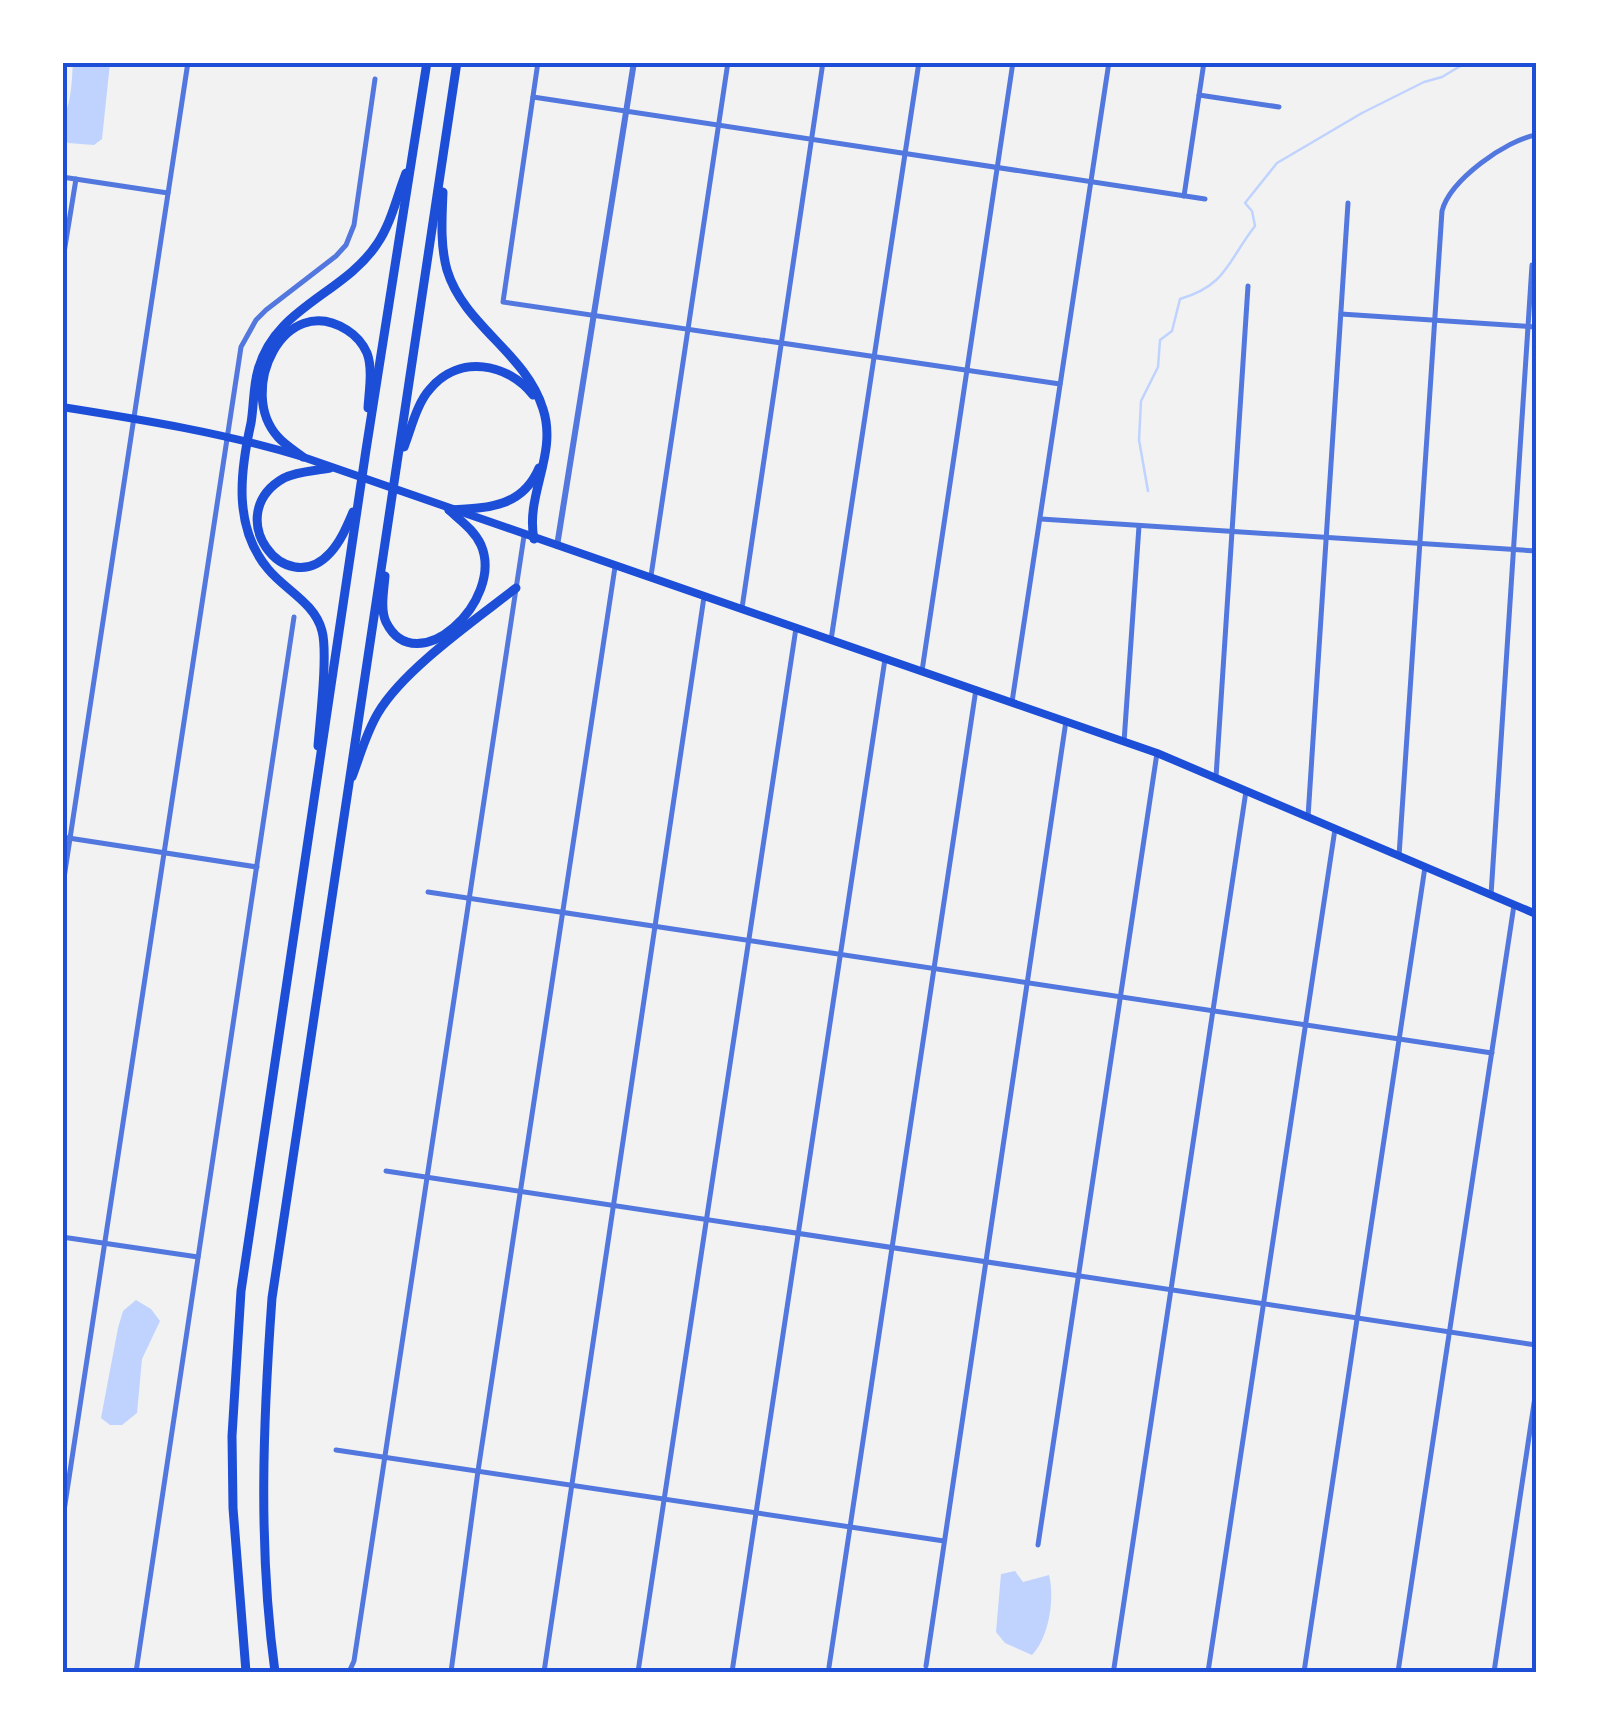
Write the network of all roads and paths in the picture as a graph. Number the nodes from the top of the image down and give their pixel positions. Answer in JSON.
{"nodes":[{"id":1,"x":188,"y":62,"type":"edge"},
{"id":2,"x":428,"y":62,"type":"edge"},
{"id":3,"x":457,"y":62,"type":"edge"},
{"id":4,"x":538,"y":62,"type":"edge"},
{"id":5,"x":634,"y":62,"type":"edge"},
{"id":6,"x":728,"y":62,"type":"edge"},
{"id":7,"x":823,"y":62,"type":"edge"},
{"id":8,"x":919,"y":62,"type":"edge"},
{"id":9,"x":1013,"y":62,"type":"edge"},
{"id":10,"x":1110,"y":62,"type":"edge"},
{"id":11,"x":1204,"y":62,"type":"edge"},
{"id":12,"x":375,"y":79,"type":"dead end"},
{"id":13,"x":1199,"y":95,"type":"junction"},
{"id":14,"x":533,"y":97,"type":"junction"},
{"id":15,"x":1279,"y":107,"type":"dead end"},
{"id":16,"x":626,"y":111,"type":"junction"},
{"id":17,"x":719,"y":125,"type":"junction"},
{"id":18,"x":1536,"y":134,"type":"edge"},
{"id":19,"x":812,"y":139,"type":"junction"},
{"id":20,"x":415,"y":147,"type":"junction"},
{"id":21,"x":905,"y":153,"type":"junction"},
{"id":22,"x":443,"y":156,"type":"junction"},
{"id":23,"x":998,"y":168,"type":"junction"},
{"id":24,"x":62,"y":177,"type":"edge"},
{"id":25,"x":76,"y":179,"type":"junction"},
{"id":26,"x":1090,"y":182,"type":"junction"},
{"id":27,"x":168,"y":193,"type":"junction"},
{"id":28,"x":1184,"y":196,"type":"junction"},
{"id":29,"x":1206,"y":199,"type":"dead end"},
{"id":30,"x":1348,"y":203,"type":"dead end"},
{"id":31,"x":62,"y":265,"type":"edge"},
{"id":32,"x":1532,"y":266,"type":"dead end"},
{"id":33,"x":1248,"y":286,"type":"dead end"},
{"id":34,"x":1341,"y":314,"type":"junction"},
{"id":35,"x":594,"y":316,"type":"junction"},
{"id":36,"x":1435,"y":320,"type":"junction"},
{"id":37,"x":1532,"y":327,"type":"edge"},
{"id":38,"x":688,"y":330,"type":"junction"},
{"id":39,"x":781,"y":344,"type":"junction"},
{"id":40,"x":874,"y":358,"type":"junction"},
{"id":41,"x":967,"y":372,"type":"junction"},
{"id":42,"x":1060,"y":384,"type":"junction"},
{"id":43,"x":62,"y":407,"type":"edge"},
{"id":44,"x":134,"y":418,"type":"junction"},
{"id":45,"x":227,"y":436,"type":"junction"},
{"id":46,"x":245,"y":440,"type":"junction"},
{"id":47,"x":366,"y":450,"type":"junction"},
{"id":48,"x":303,"y":457,"type":"junction"},
{"id":49,"x":398,"y":462,"type":"junction"},
{"id":50,"x":330,"y":468,"type":"junction"},
{"id":51,"x":359,"y":495,"type":"junction"},
{"id":52,"x":450,"y":510,"type":"junction"},
{"id":53,"x":389,"y":516,"type":"junction"},
{"id":54,"x":1040,"y":519,"type":"junction"},
{"id":55,"x":1138,"y":526,"type":"junction"},
{"id":56,"x":1232,"y":532,"type":"junction"},
{"id":57,"x":529,"y":537,"type":"junction"},
{"id":58,"x":1326,"y":538,"type":"junction"},
{"id":59,"x":1420,"y":544,"type":"junction"},
{"id":60,"x":557,"y":547,"type":"junction"},
{"id":61,"x":1515,"y":550,"type":"junction"},
{"id":62,"x":1536,"y":551,"type":"edge"},
{"id":63,"x":614,"y":566,"type":"junction"},
{"id":64,"x":650,"y":578,"type":"junction"},
{"id":65,"x":516,"y":588,"type":"junction"},
{"id":66,"x":704,"y":597,"type":"junction"},
{"id":67,"x":742,"y":610,"type":"junction"},
{"id":68,"x":294,"y":617,"type":"dead end"},
{"id":69,"x":796,"y":628,"type":"junction"},
{"id":70,"x":830,"y":640,"type":"junction"},
{"id":71,"x":886,"y":659,"type":"junction"},
{"id":72,"x":922,"y":671,"type":"junction"},
{"id":73,"x":976,"y":690,"type":"junction"},
{"id":74,"x":1012,"y":702,"type":"junction"},
{"id":75,"x":1066,"y":721,"type":"junction"},
{"id":76,"x":1124,"y":742,"type":"junction"},
{"id":77,"x":1157,"y":753,"type":"junction"},
{"id":78,"x":1216,"y":778,"type":"junction"},
{"id":79,"x":1246,"y":791,"type":"junction"},
{"id":80,"x":345,"y":799,"type":"junction"},
{"id":81,"x":316,"y":802,"type":"junction"},
{"id":82,"x":1308,"y":817,"type":"junction"},
{"id":83,"x":1335,"y":828,"type":"junction"},
{"id":84,"x":66,"y":838,"type":"edge"},
{"id":85,"x":164,"y":852,"type":"junction"},
{"id":86,"x":1399,"y":856,"type":"junction"},
{"id":87,"x":257,"y":867,"type":"junction"},
{"id":88,"x":1425,"y":867,"type":"junction"},
{"id":89,"x":62,"y":891,"type":"edge"},
{"id":90,"x":428,"y":892,"type":"dead end"},
{"id":91,"x":1491,"y":895,"type":"junction"},
{"id":92,"x":469,"y":898,"type":"junction"},
{"id":93,"x":1514,"y":905,"type":"junction"},
{"id":94,"x":562,"y":912,"type":"junction"},
{"id":95,"x":1536,"y":914,"type":"edge"},
{"id":96,"x":655,"y":926,"type":"junction"},
{"id":97,"x":748,"y":941,"type":"junction"},
{"id":98,"x":841,"y":955,"type":"junction"},
{"id":99,"x":934,"y":969,"type":"junction"},
{"id":100,"x":1028,"y":983,"type":"junction"},
{"id":101,"x":1120,"y":997,"type":"junction"},
{"id":102,"x":1213,"y":1011,"type":"junction"},
{"id":103,"x":1306,"y":1025,"type":"junction"},
{"id":104,"x":1399,"y":1039,"type":"junction"},
{"id":105,"x":1492,"y":1053,"type":"junction"},
{"id":106,"x":386,"y":1172,"type":"dead end"},
{"id":107,"x":427,"y":1178,"type":"junction"},
{"id":108,"x":520,"y":1192,"type":"junction"},
{"id":109,"x":613,"y":1206,"type":"junction"},
{"id":110,"x":706,"y":1220,"type":"junction"},
{"id":111,"x":799,"y":1234,"type":"junction"},
{"id":112,"x":62,"y":1237,"type":"edge"},
{"id":113,"x":105,"y":1244,"type":"junction"},
{"id":114,"x":892,"y":1248,"type":"junction"},
{"id":115,"x":198,"y":1257,"type":"junction"},
{"id":116,"x":986,"y":1262,"type":"junction"},
{"id":117,"x":1078,"y":1276,"type":"junction"},
{"id":118,"x":1172,"y":1290,"type":"junction"},
{"id":119,"x":1264,"y":1304,"type":"junction"},
{"id":120,"x":1357,"y":1318,"type":"junction"},
{"id":121,"x":1450,"y":1332,"type":"junction"},
{"id":122,"x":1536,"y":1345,"type":"edge"},
{"id":123,"x":1536,"y":1390,"type":"edge"},
{"id":124,"x":336,"y":1450,"type":"dead end"},
{"id":125,"x":384,"y":1458,"type":"junction"},
{"id":126,"x":478,"y":1472,"type":"junction"},
{"id":127,"x":570,"y":1486,"type":"junction"},
{"id":128,"x":664,"y":1499,"type":"junction"},
{"id":129,"x":757,"y":1513,"type":"junction"},
{"id":130,"x":62,"y":1524,"type":"edge"},
{"id":131,"x":850,"y":1527,"type":"junction"},
{"id":132,"x":944,"y":1542,"type":"junction"},
{"id":133,"x":1038,"y":1545,"type":"dead end"},
{"id":134,"x":926,"y":1666,"type":"dead end"},
{"id":135,"x":828,"y":1667,"type":"dead end"},
{"id":136,"x":1114,"y":1668,"type":"dead end"},
{"id":137,"x":136,"y":1672,"type":"edge"},
{"id":138,"x":246,"y":1672,"type":"edge"},
{"id":139,"x":275,"y":1672,"type":"edge"},
{"id":140,"x":349,"y":1672,"type":"edge"},
{"id":141,"x":450,"y":1672,"type":"edge"},
{"id":142,"x":544,"y":1672,"type":"edge"},
{"id":143,"x":638,"y":1672,"type":"edge"},
{"id":144,"x":732,"y":1672,"type":"edge"},
{"id":145,"x":1208,"y":1672,"type":"edge"},
{"id":146,"x":1304,"y":1672,"type":"edge"},
{"id":147,"x":1398,"y":1672,"type":"edge"},
{"id":148,"x":1494,"y":1672,"type":"edge"}],
"edges":[{"from":1,"to":27,"type":"street"},
{"from":2,"to":20,"type":"highway"},
{"from":3,"to":22,"type":"highway"},
{"from":4,"to":14,"type":"street"},
{"from":5,"to":16,"type":"street"},
{"from":6,"to":17,"type":"street"},
{"from":7,"to":19,"type":"street"},
{"from":8,"to":21,"type":"street"},
{"from":9,"to":23,"type":"street"},
{"from":10,"to":26,"type":"street"},
{"from":11,"to":13,"type":"street"},
{"from":12,"to":45,"type":"street"},
{"from":13,"to":15,"type":"street"},
{"from":13,"to":28,"type":"street"},
{"from":14,"to":16,"type":"street"},
{"from":14,"to":35,"type":"street"},
{"from":16,"to":17,"type":"street"},
{"from":16,"to":35,"type":"street"},
{"from":17,"to":19,"type":"street"},
{"from":17,"to":38,"type":"street"},
{"from":18,"to":36,"type":"street"},
{"from":19,"to":21,"type":"street"},
{"from":19,"to":39,"type":"street"},
{"from":20,"to":46,"type":"highway"},
{"from":20,"to":47,"type":"highway"},
{"from":21,"to":23,"type":"street"},
{"from":21,"to":40,"type":"street"},
{"from":22,"to":49,"type":"highway"},
{"from":22,"to":57,"type":"highway"},
{"from":23,"to":26,"type":"street"},
{"from":23,"to":41,"type":"street"},
{"from":24,"to":25,"type":"street"},
{"from":25,"to":27,"type":"street"},
{"from":25,"to":31,"type":"street"},
{"from":26,"to":28,"type":"street"},
{"from":26,"to":42,"type":"street"},
{"from":27,"to":44,"type":"street"},
{"from":28,"to":29,"type":"street"},
{"from":30,"to":34,"type":"street"},
{"from":32,"to":37,"type":"street"},
{"from":33,"to":56,"type":"street"},
{"from":34,"to":36,"type":"street"},
{"from":34,"to":58,"type":"street"},
{"from":35,"to":38,"type":"street"},
{"from":35,"to":60,"type":"street"},
{"from":36,"to":37,"type":"street"},
{"from":36,"to":59,"type":"street"},
{"from":37,"to":61,"type":"street"},
{"from":38,"to":39,"type":"street"},
{"from":38,"to":64,"type":"street"},
{"from":39,"to":40,"type":"street"},
{"from":39,"to":67,"type":"street"},
{"from":40,"to":41,"type":"street"},
{"from":40,"to":70,"type":"street"},
{"from":41,"to":42,"type":"street"},
{"from":41,"to":72,"type":"street"},
{"from":42,"to":54,"type":"street"},
{"from":43,"to":44,"type":"main road"},
{"from":44,"to":45,"type":"main road"},
{"from":44,"to":84,"type":"street"},
{"from":45,"to":46,"type":"main road"},
{"from":45,"to":85,"type":"street"},
{"from":46,"to":48,"type":"main road"},
{"from":46,"to":81,"type":"highway"},
{"from":47,"to":48,"type":"highway"},
{"from":47,"to":51,"type":"highway"},
{"from":48,"to":50,"type":"main road"},
{"from":49,"to":52,"type":"highway"},
{"from":49,"to":53,"type":"highway"},
{"from":50,"to":51,"type":"highway"},
{"from":50,"to":52,"type":"main road"},
{"from":51,"to":81,"type":"highway"},
{"from":52,"to":53,"type":"highway"},
{"from":52,"to":57,"type":"main road"},
{"from":53,"to":80,"type":"highway"},
{"from":54,"to":55,"type":"street"},
{"from":54,"to":74,"type":"street"},
{"from":55,"to":56,"type":"street"},
{"from":55,"to":76,"type":"street"},
{"from":56,"to":58,"type":"street"},
{"from":56,"to":78,"type":"street"},
{"from":57,"to":60,"type":"main road"},
{"from":57,"to":65,"type":"street"},
{"from":58,"to":59,"type":"street"},
{"from":58,"to":82,"type":"street"},
{"from":59,"to":61,"type":"street"},
{"from":59,"to":86,"type":"street"},
{"from":60,"to":63,"type":"main road"},
{"from":61,"to":62,"type":"street"},
{"from":61,"to":91,"type":"street"},
{"from":63,"to":64,"type":"main road"},
{"from":63,"to":94,"type":"street"},
{"from":64,"to":66,"type":"main road"},
{"from":65,"to":80,"type":"highway"},
{"from":65,"to":92,"type":"street"},
{"from":66,"to":67,"type":"main road"},
{"from":66,"to":96,"type":"street"},
{"from":67,"to":69,"type":"main road"},
{"from":68,"to":87,"type":"street"},
{"from":69,"to":70,"type":"main road"},
{"from":69,"to":97,"type":"street"},
{"from":70,"to":71,"type":"main road"},
{"from":71,"to":72,"type":"main road"},
{"from":71,"to":98,"type":"street"},
{"from":72,"to":73,"type":"main road"},
{"from":73,"to":74,"type":"main road"},
{"from":73,"to":99,"type":"street"},
{"from":74,"to":75,"type":"main road"},
{"from":75,"to":76,"type":"main road"},
{"from":75,"to":100,"type":"street"},
{"from":76,"to":77,"type":"main road"},
{"from":77,"to":78,"type":"main road"},
{"from":77,"to":101,"type":"street"},
{"from":78,"to":79,"type":"main road"},
{"from":79,"to":82,"type":"main road"},
{"from":79,"to":102,"type":"street"},
{"from":80,"to":139,"type":"highway"},
{"from":81,"to":138,"type":"highway"},
{"from":82,"to":83,"type":"main road"},
{"from":83,"to":86,"type":"main road"},
{"from":83,"to":103,"type":"street"},
{"from":84,"to":85,"type":"street"},
{"from":84,"to":89,"type":"street"},
{"from":85,"to":87,"type":"street"},
{"from":85,"to":113,"type":"street"},
{"from":86,"to":88,"type":"main road"},
{"from":87,"to":115,"type":"street"},
{"from":88,"to":91,"type":"main road"},
{"from":88,"to":104,"type":"street"},
{"from":90,"to":92,"type":"street"},
{"from":91,"to":93,"type":"main road"},
{"from":92,"to":94,"type":"street"},
{"from":92,"to":107,"type":"street"},
{"from":93,"to":95,"type":"main road"},
{"from":93,"to":105,"type":"street"},
{"from":94,"to":96,"type":"street"},
{"from":94,"to":108,"type":"street"},
{"from":96,"to":97,"type":"street"},
{"from":96,"to":109,"type":"street"},
{"from":97,"to":98,"type":"street"},
{"from":97,"to":110,"type":"street"},
{"from":98,"to":99,"type":"street"},
{"from":98,"to":111,"type":"street"},
{"from":99,"to":100,"type":"street"},
{"from":99,"to":114,"type":"street"},
{"from":100,"to":101,"type":"street"},
{"from":100,"to":116,"type":"street"},
{"from":101,"to":102,"type":"street"},
{"from":101,"to":117,"type":"street"},
{"from":102,"to":103,"type":"street"},
{"from":102,"to":118,"type":"street"},
{"from":103,"to":104,"type":"street"},
{"from":103,"to":119,"type":"street"},
{"from":104,"to":105,"type":"street"},
{"from":104,"to":120,"type":"street"},
{"from":105,"to":121,"type":"street"},
{"from":106,"to":107,"type":"street"},
{"from":107,"to":108,"type":"street"},
{"from":107,"to":125,"type":"street"},
{"from":108,"to":109,"type":"street"},
{"from":108,"to":126,"type":"street"},
{"from":109,"to":110,"type":"street"},
{"from":109,"to":127,"type":"street"},
{"from":110,"to":111,"type":"street"},
{"from":110,"to":128,"type":"street"},
{"from":111,"to":114,"type":"street"},
{"from":111,"to":129,"type":"street"},
{"from":112,"to":113,"type":"street"},
{"from":113,"to":115,"type":"street"},
{"from":113,"to":130,"type":"street"},
{"from":114,"to":116,"type":"street"},
{"from":114,"to":131,"type":"street"},
{"from":115,"to":137,"type":"street"},
{"from":116,"to":117,"type":"street"},
{"from":116,"to":132,"type":"street"},
{"from":117,"to":118,"type":"street"},
{"from":117,"to":133,"type":"street"},
{"from":118,"to":119,"type":"street"},
{"from":118,"to":136,"type":"street"},
{"from":119,"to":120,"type":"street"},
{"from":119,"to":145,"type":"street"},
{"from":120,"to":121,"type":"street"},
{"from":120,"to":146,"type":"street"},
{"from":121,"to":122,"type":"street"},
{"from":121,"to":147,"type":"street"},
{"from":123,"to":148,"type":"street"},
{"from":124,"to":125,"type":"street"},
{"from":125,"to":126,"type":"street"},
{"from":125,"to":140,"type":"street"},
{"from":126,"to":127,"type":"street"},
{"from":126,"to":141,"type":"street"},
{"from":127,"to":128,"type":"street"},
{"from":127,"to":142,"type":"street"},
{"from":128,"to":129,"type":"street"},
{"from":128,"to":143,"type":"street"},
{"from":129,"to":131,"type":"street"},
{"from":129,"to":144,"type":"street"},
{"from":131,"to":132,"type":"street"},
{"from":131,"to":135,"type":"street"},
{"from":132,"to":134,"type":"street"}]}
